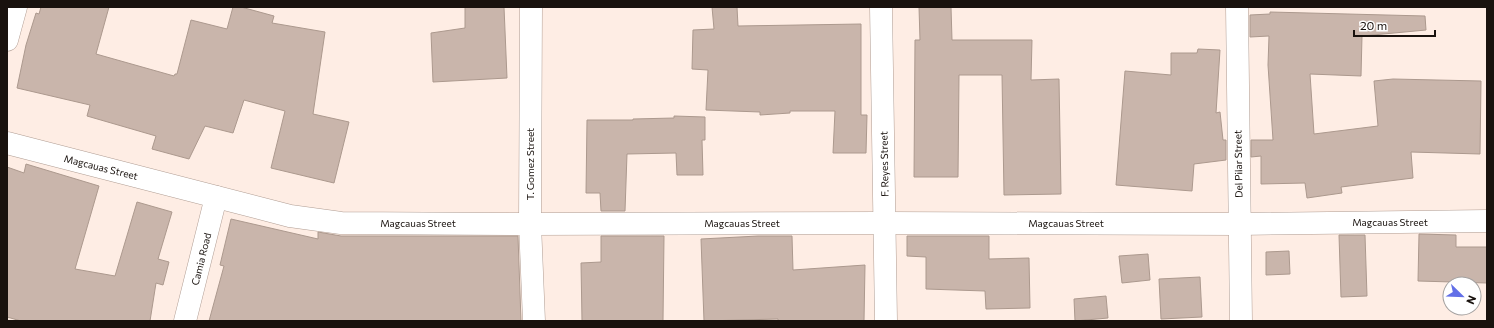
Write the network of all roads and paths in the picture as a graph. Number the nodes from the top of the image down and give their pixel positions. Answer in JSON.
{"nodes":[{"id":1,"x":16,"y":7,"type":"edge"},
{"id":2,"x":531,"y":7,"type":"edge"},
{"id":3,"x":881,"y":7,"type":"edge"},
{"id":4,"x":1237,"y":7,"type":"edge"},
{"id":5,"x":7,"y":40,"type":"edge"},
{"id":6,"x":7,"y":143,"type":"edge"},
{"id":7,"x":216,"y":197,"type":"junction"},
{"id":8,"x":1487,"y":222,"type":"edge"},
{"id":9,"x":885,"y":223,"type":"junction"},
{"id":10,"x":530,"y":224,"type":"junction"},
{"id":11,"x":1239,"y":224,"type":"junction"},
{"id":12,"x":185,"y":321,"type":"edge"},
{"id":13,"x":534,"y":321,"type":"edge"},
{"id":14,"x":886,"y":321,"type":"edge"},
{"id":15,"x":1241,"y":321,"type":"edge"}],
"edges":[{"from":1,"to":5,"type":"street"},
{"from":2,"to":10,"type":"street","name":"T. Gomez Street"},
{"from":3,"to":9,"type":"street","name":"F. Reyes Street"},
{"from":4,"to":11,"type":"street","name":"Del Pilar Street"},
{"from":6,"to":7,"type":"street","name":"Magcauas Street"},
{"from":7,"to":10,"type":"street","name":"Magcauas Street"},
{"from":7,"to":12,"type":"street","name":"Camia Road"},
{"from":8,"to":11,"type":"street","name":"Magcauas Street"},
{"from":9,"to":10,"type":"street","name":"Magcauas Street"},
{"from":9,"to":11,"type":"street","name":"Magcauas Street"},
{"from":9,"to":14,"type":"street","name":"F. Reyes Street"},
{"from":10,"to":13,"type":"street","name":"T. Gomez Street"},
{"from":11,"to":15,"type":"street","name":"Del Pilar Street"}]}
